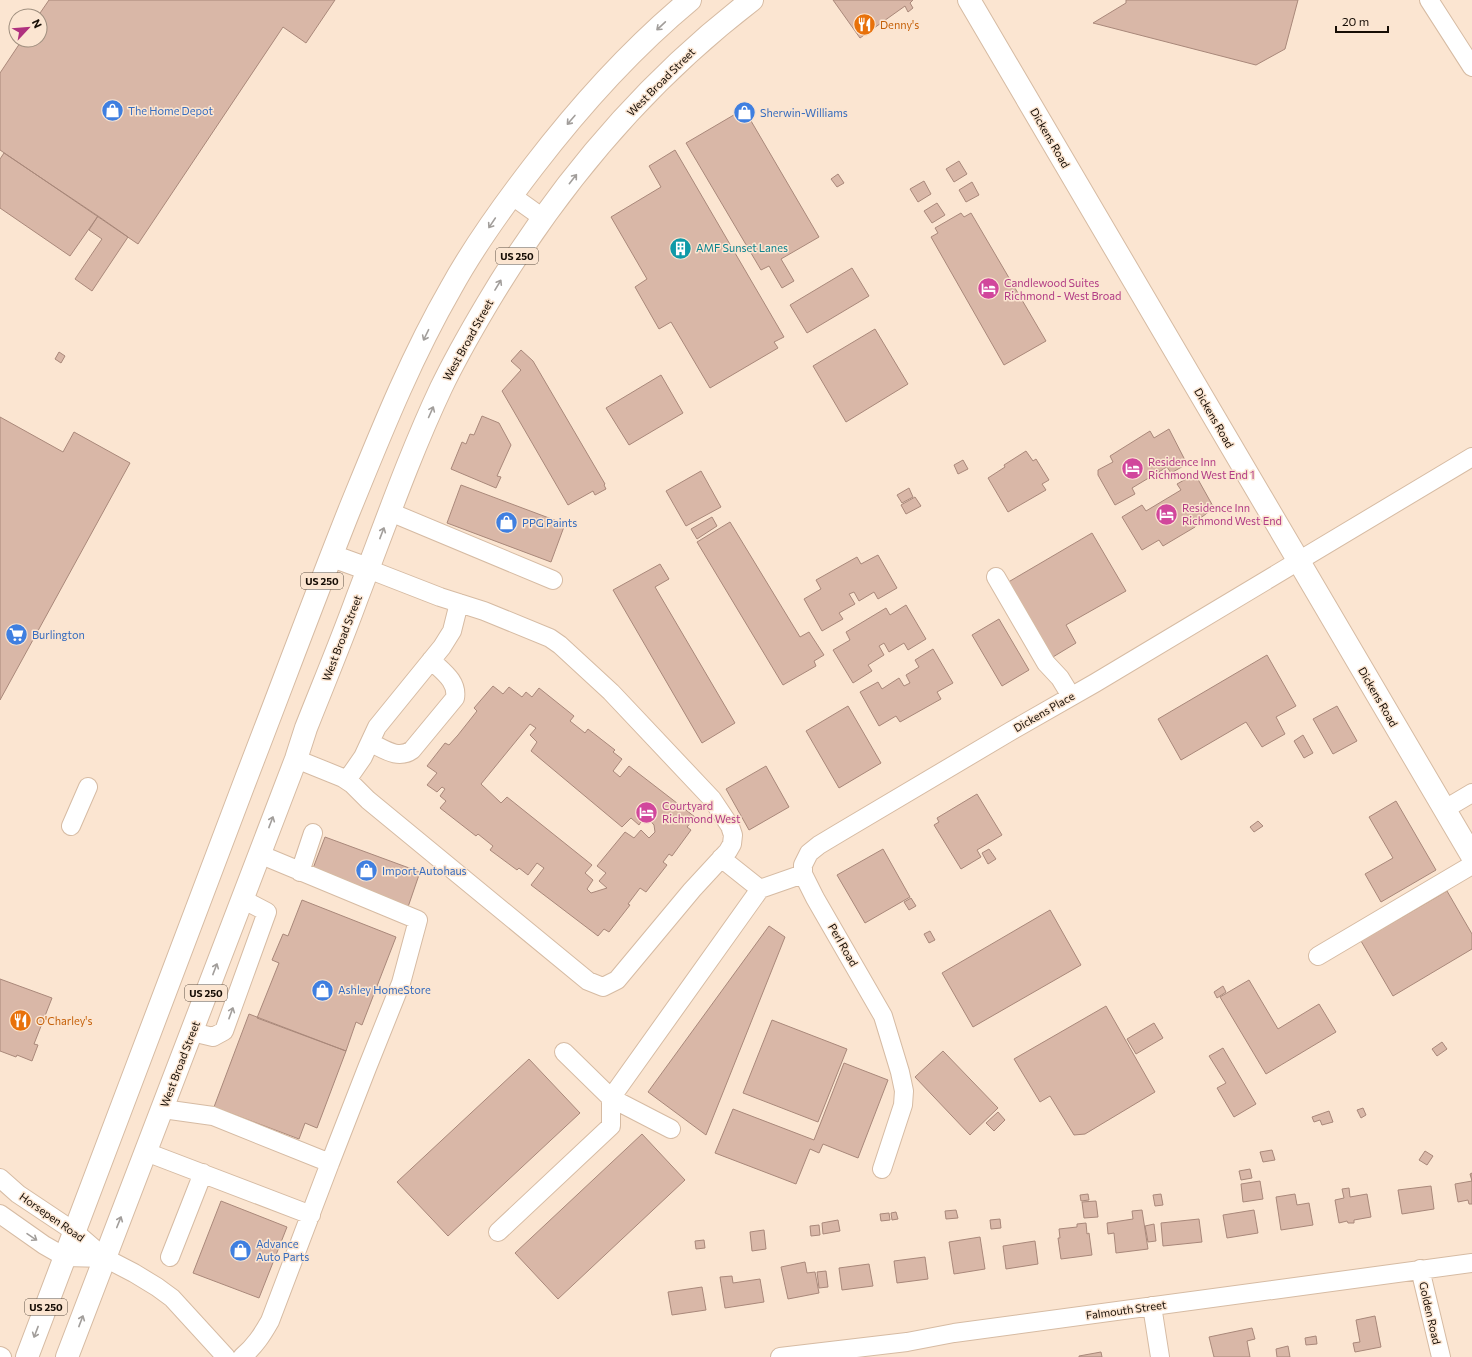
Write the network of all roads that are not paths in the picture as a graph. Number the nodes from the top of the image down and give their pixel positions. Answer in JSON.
{"nodes":[{"id":1,"x":690,"y":0,"type":"edge"},
{"id":2,"x":752,"y":0,"type":"edge"},
{"id":3,"x":969,"y":0,"type":"edge"},
{"id":4,"x":1429,"y":0,"type":"edge"},
{"id":5,"x":1472,"y":67,"type":"edge"},
{"id":6,"x":511,"y":195,"type":"junction"},
{"id":7,"x":543,"y":218,"type":"junction"},
{"id":8,"x":1472,"y":457,"type":"edge"},
{"id":9,"x":390,"y":512,"type":"junction"},
{"id":10,"x":332,"y":556,"type":"junction"},
{"id":11,"x":1299,"y":561,"type":"junction"},
{"id":12,"x":368,"y":569,"type":"junction"},
{"id":13,"x":996,"y":577,"type":"dead end"},
{"id":14,"x":553,"y":580,"type":"dead end"},
{"id":15,"x":459,"y":603,"type":"junction"},
{"id":16,"x":431,"y":660,"type":"junction"},
{"id":17,"x":1071,"y":696,"type":"junction"},
{"id":18,"x":371,"y":743,"type":"junction"},
{"id":19,"x":296,"y":758,"type":"junction"},
{"id":20,"x":347,"y":780,"type":"junction"},
{"id":21,"x":88,"y":787,"type":"dead end"},
{"id":22,"x":1472,"y":792,"type":"edge"},
{"id":23,"x":1444,"y":809,"type":"junction"},
{"id":24,"x":71,"y":826,"type":"dead end"},
{"id":25,"x":313,"y":833,"type":"dead end"},
{"id":26,"x":259,"y":854,"type":"junction"},
{"id":27,"x":1472,"y":856,"type":"edge"},
{"id":28,"x":721,"y":858,"type":"junction"},
{"id":29,"x":1472,"y":865,"type":"edge"},
{"id":30,"x":300,"y":872,"type":"junction"},
{"id":31,"x":803,"y":874,"type":"junction"},
{"id":32,"x":760,"y":889,"type":"junction"},
{"id":33,"x":242,"y":900,"type":"junction"},
{"id":34,"x":1318,"y":956,"type":"dead end"},
{"id":35,"x":192,"y":1032,"type":"junction"},
{"id":36,"x":564,"y":1052,"type":"dead end"},
{"id":37,"x":611,"y":1098,"type":"junction"},
{"id":38,"x":163,"y":1109,"type":"junction"},
{"id":39,"x":671,"y":1129,"type":"dead end"},
{"id":40,"x":146,"y":1152,"type":"junction"},
{"id":41,"x":330,"y":1163,"type":"junction"},
{"id":42,"x":882,"y":1169,"type":"dead end"},
{"id":43,"x":203,"y":1173,"type":"junction"},
{"id":44,"x":0,"y":1178,"type":"edge"},
{"id":45,"x":0,"y":1214,"type":"edge"},
{"id":46,"x":311,"y":1215,"type":"junction"},
{"id":47,"x":75,"y":1232,"type":"junction"},
{"id":48,"x":498,"y":1232,"type":"dead end"},
{"id":49,"x":65,"y":1257,"type":"junction"},
{"id":50,"x":170,"y":1257,"type":"dead end"},
{"id":51,"x":105,"y":1258,"type":"junction"},
{"id":52,"x":1472,"y":1263,"type":"edge"},
{"id":53,"x":1420,"y":1269,"type":"junction"},
{"id":54,"x":1152,"y":1306,"type":"junction"},
{"id":55,"x":878,"y":1351,"type":"edge"},
{"id":56,"x":27,"y":1357,"type":"edge"},
{"id":57,"x":67,"y":1357,"type":"edge"},
{"id":58,"x":226,"y":1357,"type":"edge"},
{"id":59,"x":242,"y":1357,"type":"edge"},
{"id":60,"x":780,"y":1357,"type":"edge"},
{"id":61,"x":1160,"y":1357,"type":"edge"},
{"id":62,"x":1441,"y":1357,"type":"edge"}],
"edges":[{"from":1,"to":6,"type":"main road","number":"US 250","one_way":true},
{"from":7,"to":2,"type":"main road","name":"West Broad Street","number":"US 250","one_way":true},
{"from":3,"to":11,"type":"main road","name":"Dickens Road"},
{"from":4,"to":5,"type":"street"},
{"from":6,"to":7,"type":"street"},
{"from":6,"to":10,"type":"main road","number":"US 250","one_way":true},
{"from":9,"to":7,"type":"main road","name":"West Broad Street","number":"US 250","one_way":true},
{"from":8,"to":11,"type":"street","name":"Dickens Place"},
{"from":12,"to":9,"type":"main road","name":"West Broad Street","number":"US 250","one_way":true},
{"from":9,"to":14,"type":"street"},
{"from":10,"to":12,"type":"main road"},
{"from":10,"to":47,"type":"main road","number":"US 250"},
{"from":11,"to":17,"type":"street","name":"Dickens Place"},
{"from":11,"to":23,"type":"main road","name":"Dickens Road"},
{"from":12,"to":15,"type":"street"},
{"from":12,"to":19,"type":"main road","name":"West Broad Street","number":"US 250"},
{"from":13,"to":17,"type":"street"},
{"from":15,"to":16,"type":"street"},
{"from":15,"to":28,"type":"street"},
{"from":16,"to":18,"type":"street"},
{"from":16,"to":18,"type":"street"},
{"from":17,"to":31,"type":"street","name":"Dickens Place"},
{"from":18,"to":20,"type":"street"},
{"from":19,"to":20,"type":"street"},
{"from":26,"to":19,"type":"main road","name":"West Broad Street","number":"US 250","one_way":true},
{"from":20,"to":28,"type":"street"},
{"from":21,"to":24,"type":"street"},
{"from":22,"to":23,"type":"street"},
{"from":23,"to":27,"type":"main road","name":"Dickens Road"},
{"from":25,"to":30,"type":"street"},
{"from":26,"to":30,"type":"street"},
{"from":26,"to":33,"type":"main road","name":"West Broad Street","number":"US 250"},
{"from":28,"to":32,"type":"street"},
{"from":29,"to":34,"type":"street"},
{"from":30,"to":41,"type":"street"},
{"from":31,"to":32,"type":"street"},
{"from":31,"to":42,"type":"street","name":"Perl Road"},
{"from":32,"to":37,"type":"street"},
{"from":35,"to":33,"type":"main road","name":"West Broad Street","number":"US 250","one_way":true},
{"from":35,"to":33,"type":"street","one_way":true},
{"from":35,"to":38,"type":"main road","name":"West Broad Street","number":"US 250"},
{"from":36,"to":37,"type":"street"},
{"from":37,"to":39,"type":"street"},
{"from":37,"to":48,"type":"street"},
{"from":38,"to":40,"type":"main road","name":"West Broad Street","number":"US 250"},
{"from":38,"to":41,"type":"street"},
{"from":40,"to":43,"type":"street"},
{"from":51,"to":40,"type":"main road","name":"West Broad Street","number":"US 250","one_way":true},
{"from":41,"to":46,"type":"street"},
{"from":43,"to":46,"type":"street"},
{"from":43,"to":50,"type":"street"},
{"from":44,"to":47,"type":"street","name":"Horsepen Road"},
{"from":45,"to":49,"type":"street","name":"Horsepen Road","one_way":true},
{"from":46,"to":59,"type":"street"},
{"from":47,"to":49,"type":"main road","number":"US 250"},
{"from":47,"to":51,"type":"street","name":"Horsepen Road"},
{"from":49,"to":51,"type":"street","name":"Horsepen Road"},
{"from":49,"to":56,"type":"main road","number":"US 250","one_way":true},
{"from":57,"to":51,"type":"main road","name":"West Broad Street","number":"US 250","one_way":true},
{"from":51,"to":58,"type":"street"},
{"from":52,"to":53,"type":"street","name":"Falmouth Street"},
{"from":53,"to":54,"type":"street","name":"Falmouth Street"},
{"from":53,"to":62,"type":"street","name":"Golden Road"},
{"from":54,"to":55,"type":"street","name":"Falmouth Street"},
{"from":54,"to":61,"type":"street"},
{"from":55,"to":60,"type":"street","name":"Falmouth Street"}]}
